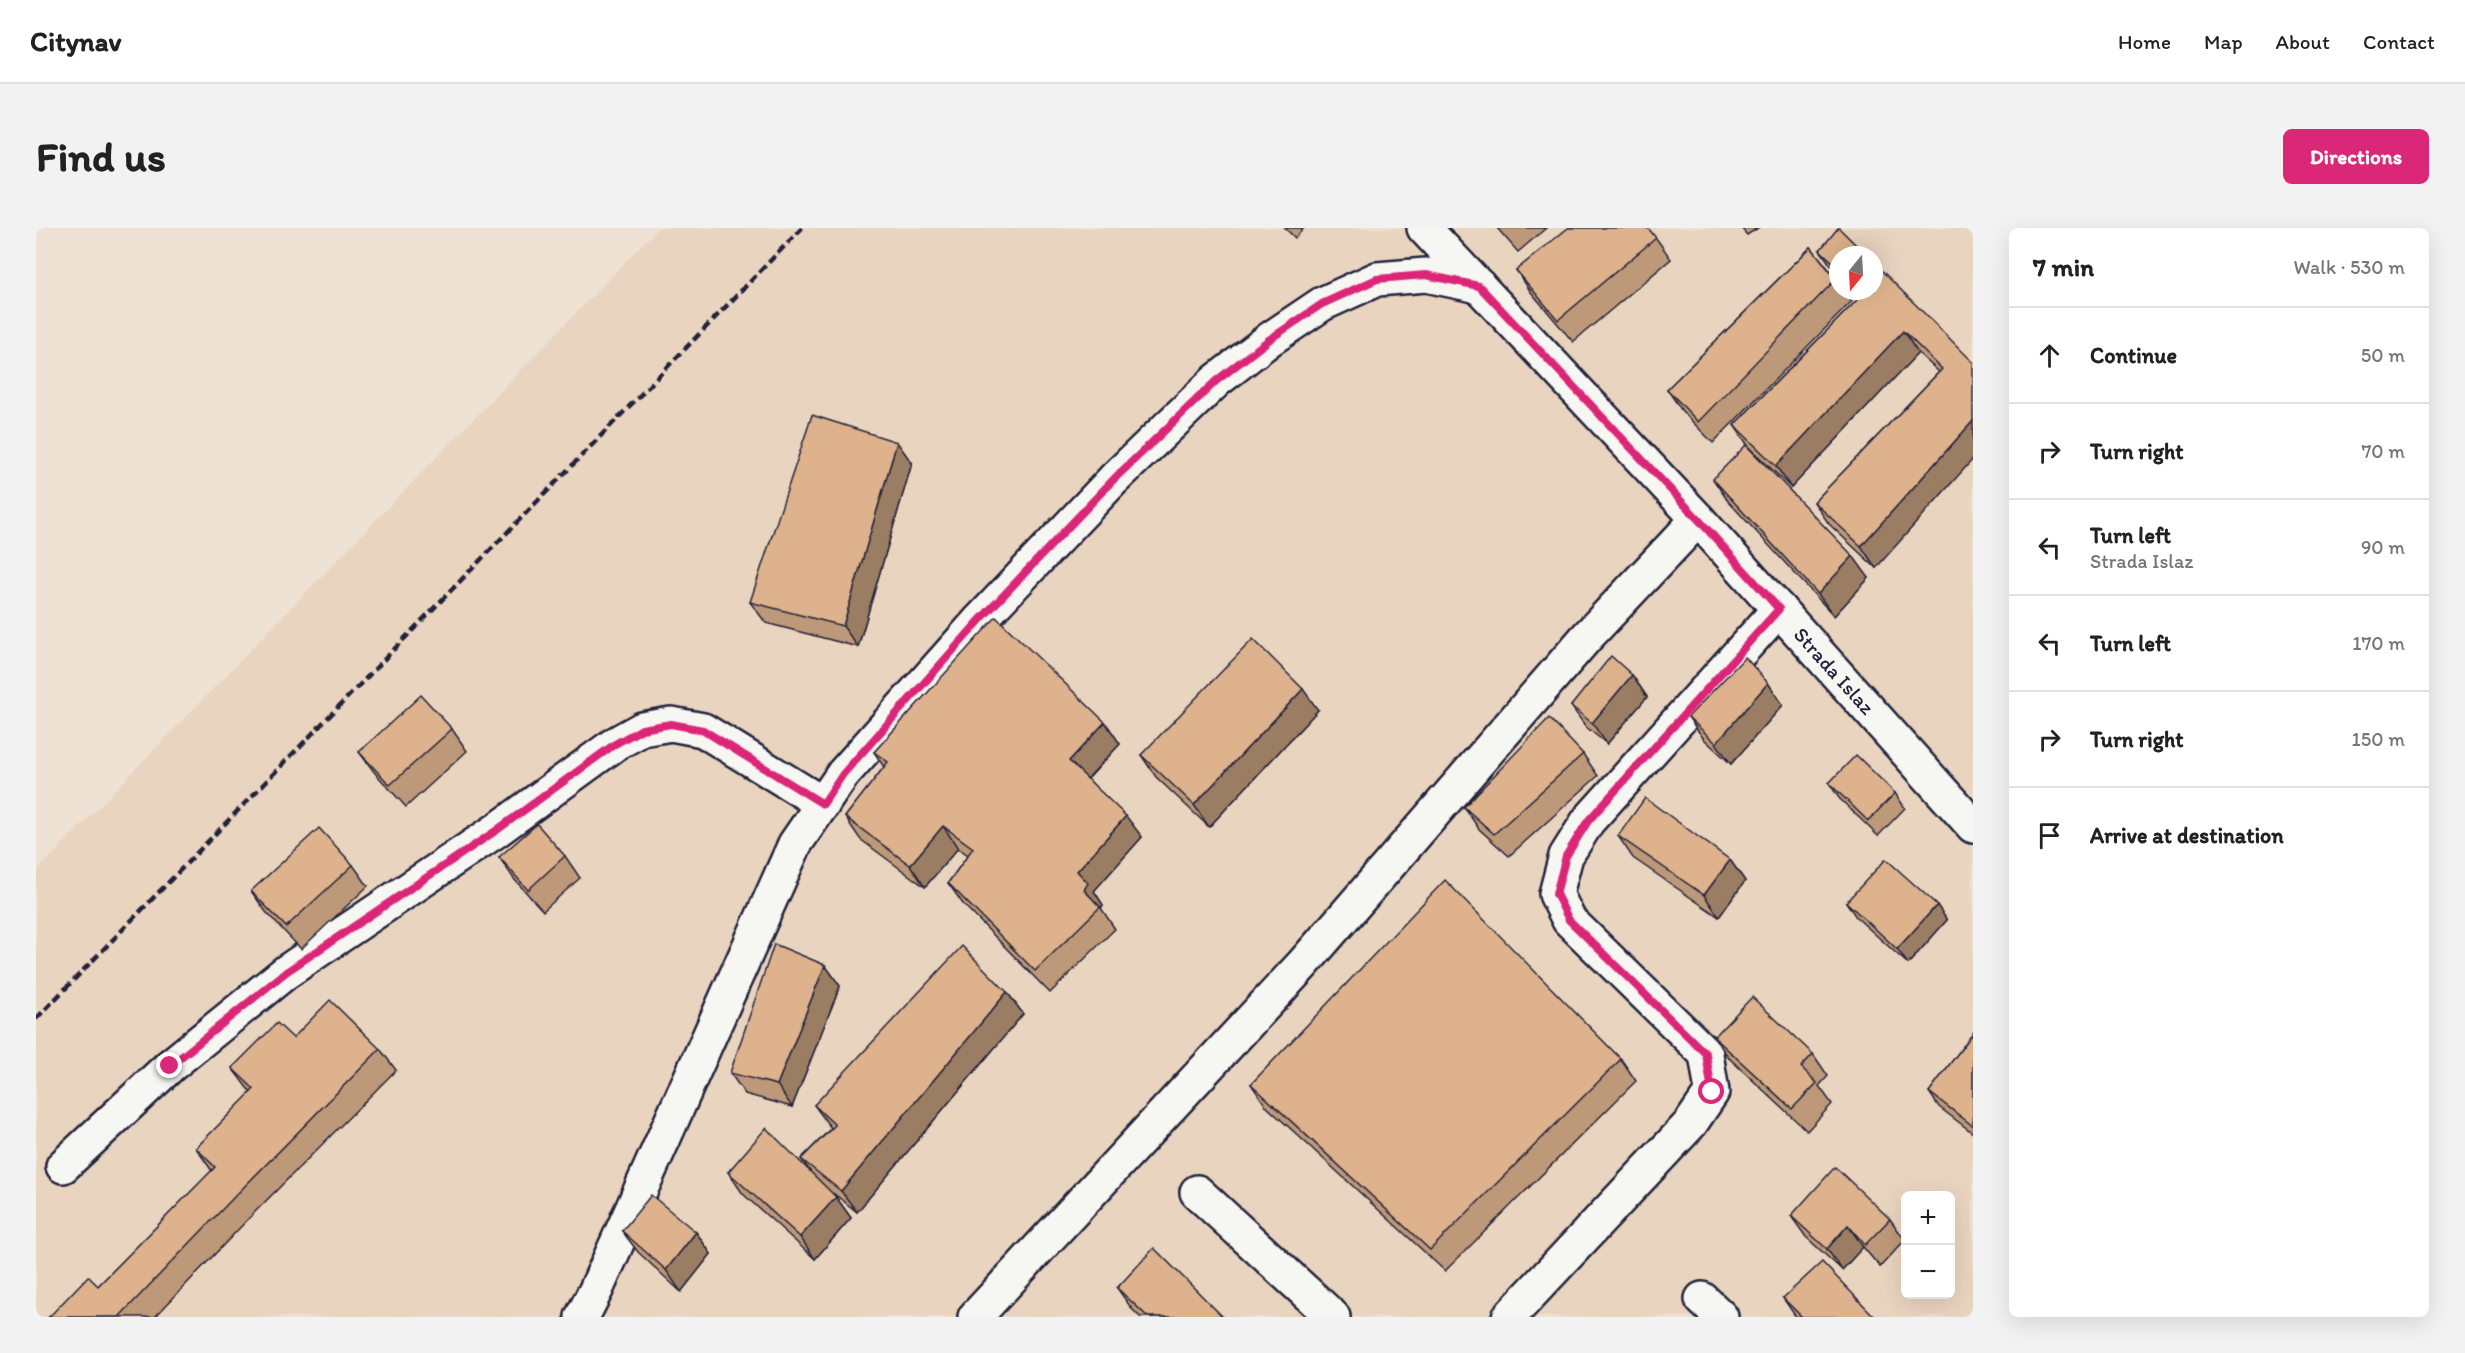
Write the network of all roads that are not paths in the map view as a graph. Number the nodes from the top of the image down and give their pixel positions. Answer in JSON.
{"nodes":[{"id":1,"x":1424,"y":228,"type":"edge"},
{"id":2,"x":1479,"y":286,"type":"junction"},
{"id":3,"x":1698,"y":519,"type":"junction"},
{"id":4,"x":1779,"y":609,"type":"junction"},
{"id":5,"x":823,"y":804,"type":"junction"},
{"id":6,"x":1973,"y":826,"type":"edge"},
{"id":7,"x":63,"y":1166,"type":"dead end"},
{"id":8,"x":1197,"y":1192,"type":"dead end"},
{"id":9,"x":582,"y":1317,"type":"edge"},
{"id":10,"x":975,"y":1317,"type":"edge"},
{"id":11,"x":1334,"y":1317,"type":"edge"},
{"id":12,"x":1509,"y":1317,"type":"edge"}],
"edges":[{"from":1,"to":2,"type":"street","name":"Strada Islaz"},
{"from":2,"to":3,"type":"street","name":"Strada Islaz"},
{"from":2,"to":5,"type":"street"},
{"from":3,"to":4,"type":"street","name":"Strada Islaz"},
{"from":3,"to":10,"type":"street"},
{"from":4,"to":6,"type":"street","name":"Strada Islaz"},
{"from":4,"to":12,"type":"street"},
{"from":5,"to":7,"type":"street"},
{"from":5,"to":9,"type":"street"},
{"from":8,"to":11,"type":"street"}]}
